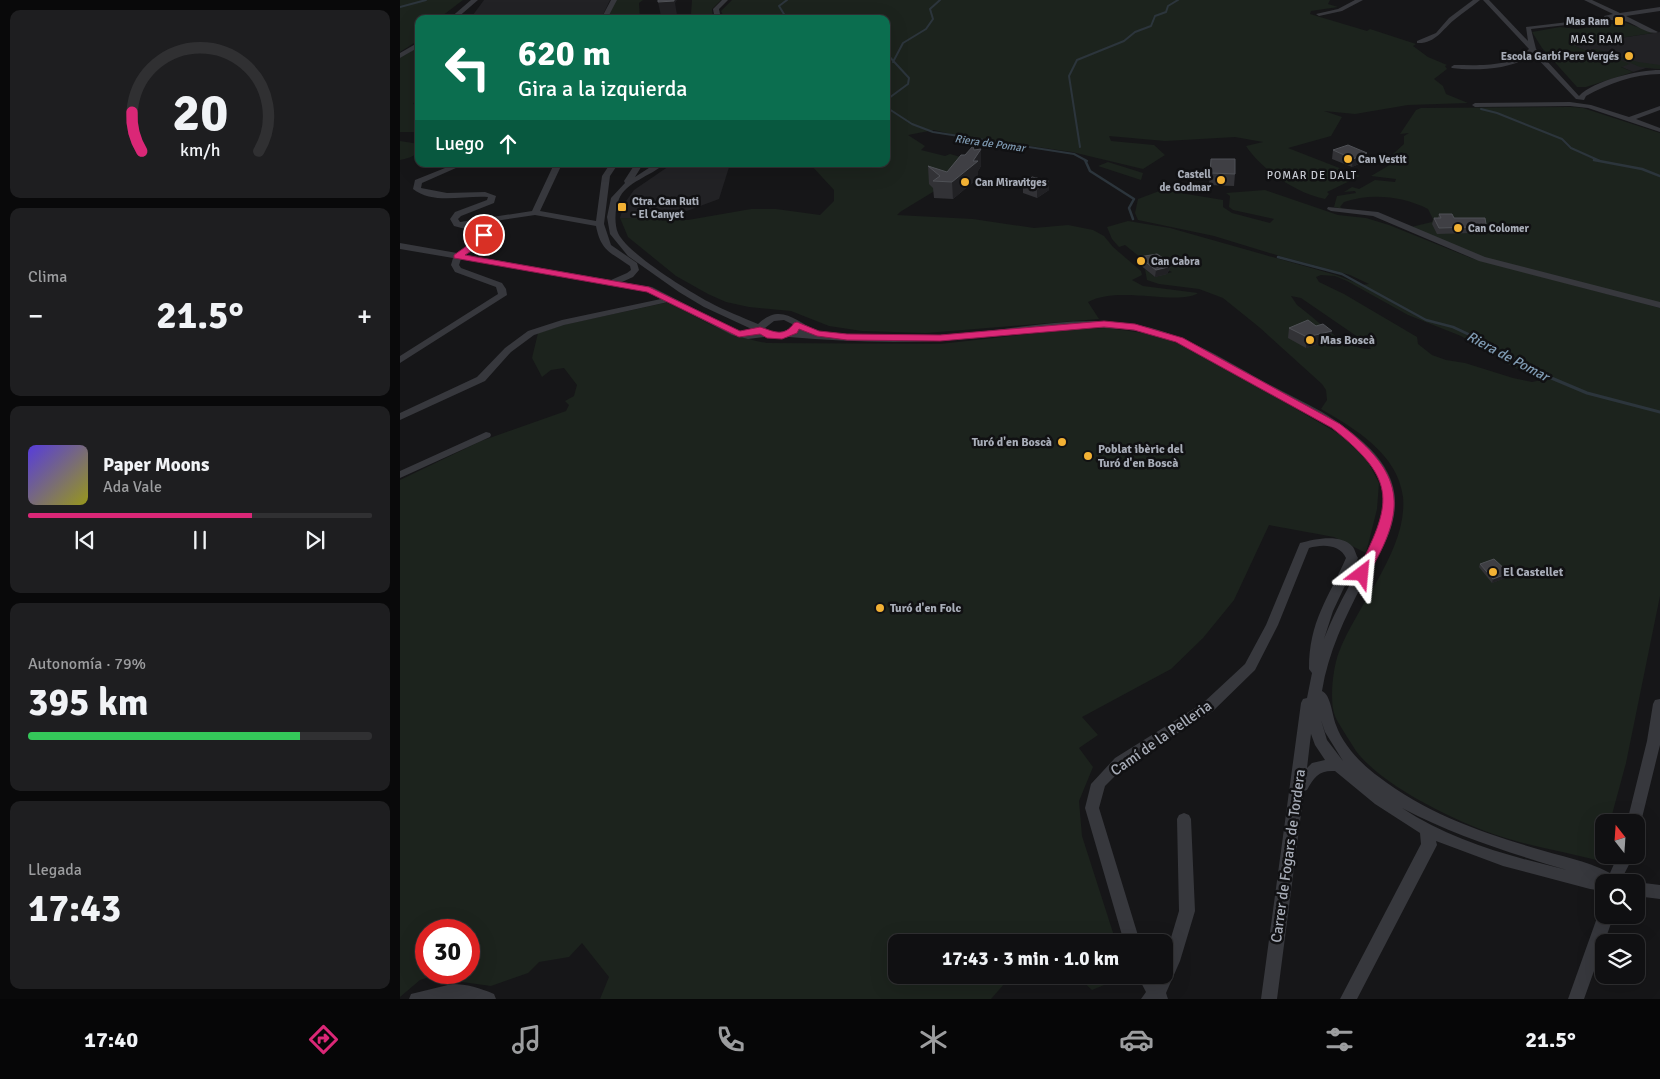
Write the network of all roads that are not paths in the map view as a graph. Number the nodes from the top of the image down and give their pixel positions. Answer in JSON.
{"nodes":[{"id":1,"x":474,"y":0,"type":"edge"},
{"id":2,"x":614,"y":0,"type":"edge"},
{"id":3,"x":725,"y":0,"type":"edge"},
{"id":4,"x":1360,"y":0,"type":"edge"},
{"id":5,"x":1477,"y":0,"type":"edge"},
{"id":6,"x":1486,"y":0,"type":"edge"},
{"id":7,"x":1587,"y":0,"type":"edge"},
{"id":8,"x":1658,"y":0,"type":"edge"},
{"id":9,"x":1660,"y":3,"type":"edge"},
{"id":10,"x":1660,"y":9,"type":"edge"},
{"id":11,"x":1319,"y":14,"type":"dead end"},
{"id":12,"x":457,"y":15,"type":"edge"},
{"id":13,"x":606,"y":15,"type":"edge"},
{"id":14,"x":717,"y":15,"type":"edge"},
{"id":15,"x":1622,"y":16,"type":"junction"},
{"id":16,"x":1575,"y":22,"type":"dead end"},
{"id":17,"x":1655,"y":32,"type":"dead end"},
{"id":18,"x":1419,"y":42,"type":"dead end"},
{"id":19,"x":415,"y":47,"type":"edge"},
{"id":20,"x":1533,"y":49,"type":"junction"},
{"id":21,"x":400,"y":56,"type":"edge"},
{"id":22,"x":1454,"y":67,"type":"dead end"},
{"id":23,"x":1647,"y":72,"type":"junction"},
{"id":24,"x":1660,"y":72,"type":"edge"},
{"id":25,"x":1660,"y":78,"type":"edge"},
{"id":26,"x":1567,"y":86,"type":"junction"},
{"id":27,"x":1603,"y":86,"type":"junction"},
{"id":28,"x":1580,"y":99,"type":"junction"},
{"id":29,"x":1570,"y":104,"type":"junction"},
{"id":30,"x":1475,"y":106,"type":"dead end"},
{"id":31,"x":1589,"y":106,"type":"junction"},
{"id":32,"x":1660,"y":108,"type":"edge"},
{"id":33,"x":1628,"y":120,"type":"junction"},
{"id":34,"x":1660,"y":130,"type":"edge"},
{"id":35,"x":454,"y":167,"type":"edge"},
{"id":36,"x":557,"y":167,"type":"edge"},
{"id":37,"x":612,"y":167,"type":"edge"},
{"id":38,"x":636,"y":167,"type":"edge"},
{"id":39,"x":647,"y":167,"type":"edge"},
{"id":40,"x":662,"y":167,"type":"edge"},
{"id":41,"x":623,"y":191,"type":"junction"},
{"id":42,"x":1330,"y":208,"type":"dead end"},
{"id":43,"x":535,"y":213,"type":"junction"},
{"id":44,"x":457,"y":224,"type":"junction"},
{"id":45,"x":600,"y":224,"type":"junction"},
{"id":46,"x":400,"y":246,"type":"edge"},
{"id":47,"x":457,"y":257,"type":"junction"},
{"id":48,"x":611,"y":283,"type":"junction"},
{"id":49,"x":671,"y":299,"type":"junction"},
{"id":50,"x":1660,"y":305,"type":"edge"},
{"id":51,"x":738,"y":318,"type":"junction"},
{"id":52,"x":768,"y":320,"type":"junction"},
{"id":53,"x":797,"y":325,"type":"junction"},
{"id":54,"x":762,"y":330,"type":"junction"},
{"id":55,"x":790,"y":334,"type":"junction"},
{"id":56,"x":817,"y":334,"type":"junction"},
{"id":57,"x":400,"y":360,"type":"edge"},
{"id":58,"x":400,"y":410,"type":"edge"},
{"id":59,"x":413,"y":412,"type":"junction"},
{"id":60,"x":400,"y":417,"type":"edge"},
{"id":61,"x":486,"y":435,"type":"dead end"},
{"id":62,"x":400,"y":476,"type":"edge"},
{"id":63,"x":1317,"y":678,"type":"junction"},
{"id":64,"x":1660,"y":704,"type":"edge"},
{"id":65,"x":1338,"y":765,"type":"junction"},
{"id":66,"x":1365,"y":776,"type":"junction"},
{"id":67,"x":1298,"y":792,"type":"junction"},
{"id":68,"x":1399,"y":799,"type":"junction"},
{"id":69,"x":1636,"y":814,"type":"edge"},
{"id":70,"x":1184,"y":819,"type":"dead end"},
{"id":71,"x":1428,"y":838,"type":"junction"},
{"id":72,"x":1599,"y":874,"type":"edge"},
{"id":73,"x":1595,"y":882,"type":"edge"},
{"id":74,"x":1645,"y":890,"type":"edge"},
{"id":75,"x":1660,"y":892,"type":"edge"},
{"id":76,"x":1603,"y":924,"type":"edge"},
{"id":77,"x":1130,"y":934,"type":"edge"},
{"id":78,"x":1148,"y":984,"type":"edge"},
{"id":79,"x":1155,"y":997,"type":"edge"},
{"id":80,"x":417,"y":999,"type":"edge"},
{"id":81,"x":488,"y":999,"type":"edge"},
{"id":82,"x":1269,"y":999,"type":"edge"},
{"id":83,"x":1348,"y":999,"type":"edge"},
{"id":84,"x":1576,"y":999,"type":"edge"}],
"edges":[{"from":1,"to":12,"type":"street"},
{"from":2,"to":13,"type":"street"},
{"from":3,"to":14,"type":"street"},
{"from":4,"to":11,"type":"street"},
{"from":5,"to":18,"type":"street"},
{"from":6,"to":20,"type":"street"},
{"from":7,"to":15,"type":"street"},
{"from":8,"to":9,"type":"street"},
{"from":10,"to":15,"type":"street"},
{"from":15,"to":17,"type":"street"},
{"from":16,"to":20,"type":"street"},
{"from":19,"to":21,"type":"street"},
{"from":20,"to":22,"type":"street"},
{"from":20,"to":26,"type":"street"},
{"from":23,"to":24,"type":"street"},
{"from":23,"to":25,"type":"street"},
{"from":23,"to":27,"type":"street"},
{"from":26,"to":27,"type":"street"},
{"from":26,"to":28,"type":"street"},
{"from":27,"to":28,"type":"street"},
{"from":28,"to":29,"type":"street"},
{"from":28,"to":31,"type":"street"},
{"from":29,"to":30,"type":"street"},
{"from":29,"to":31,"type":"street"},
{"from":31,"to":33,"type":"street"},
{"from":32,"to":33,"type":"street"},
{"from":33,"to":34,"type":"street"},
{"from":35,"to":44,"type":"street"},
{"from":36,"to":43,"type":"street"},
{"from":37,"to":45,"type":"street"},
{"from":38,"to":41,"type":"street"},
{"from":39,"to":41,"type":"street"},
{"from":40,"to":41,"type":"street"},
{"from":41,"to":51,"type":"street"},
{"from":42,"to":50,"type":"street"},
{"from":43,"to":44,"type":"street"},
{"from":43,"to":45,"type":"street"},
{"from":44,"to":47,"type":"street"},
{"from":45,"to":48,"type":"street"},
{"from":46,"to":47,"type":"street"},
{"from":47,"to":48,"type":"street"},
{"from":47,"to":57,"type":"street"},
{"from":48,"to":49,"type":"street"},
{"from":49,"to":54,"type":"street"},
{"from":49,"to":59,"type":"street"},
{"from":51,"to":52,"type":"street"},
{"from":51,"to":54,"type":"street"},
{"from":52,"to":53,"type":"street"},
{"from":52,"to":54,"type":"street"},
{"from":53,"to":55,"type":"street"},
{"from":53,"to":56,"type":"street"},
{"from":54,"to":55,"type":"street"},
{"from":55,"to":56,"type":"street"},
{"from":56,"to":63,"type":"street"},
{"from":58,"to":59,"type":"street"},
{"from":59,"to":60,"type":"street"},
{"from":61,"to":62,"type":"street"},
{"from":63,"to":65,"type":"street"},
{"from":63,"to":66,"type":"street"},
{"from":63,"to":67,"type":"street","name":"Carrer de Fogars de Tordera"},
{"from":63,"to":77,"type":"street","name":"Camí de la Pelleria"},
{"from":64,"to":69,"type":"street"},
{"from":65,"to":66,"type":"street"},
{"from":65,"to":67,"type":"street"},
{"from":65,"to":71,"type":"street"},
{"from":66,"to":68,"type":"street"},
{"from":67,"to":82,"type":"street","name":"Carrer de Fogars de Tordera"},
{"from":68,"to":71,"type":"street"},
{"from":68,"to":72,"type":"street"},
{"from":70,"to":79,"type":"street"},
{"from":71,"to":73,"type":"street"},
{"from":71,"to":83,"type":"street"},
{"from":74,"to":75,"type":"street"},
{"from":76,"to":84,"type":"street"},
{"from":78,"to":79,"type":"street"},
{"from":80,"to":81,"type":"street"}]}
